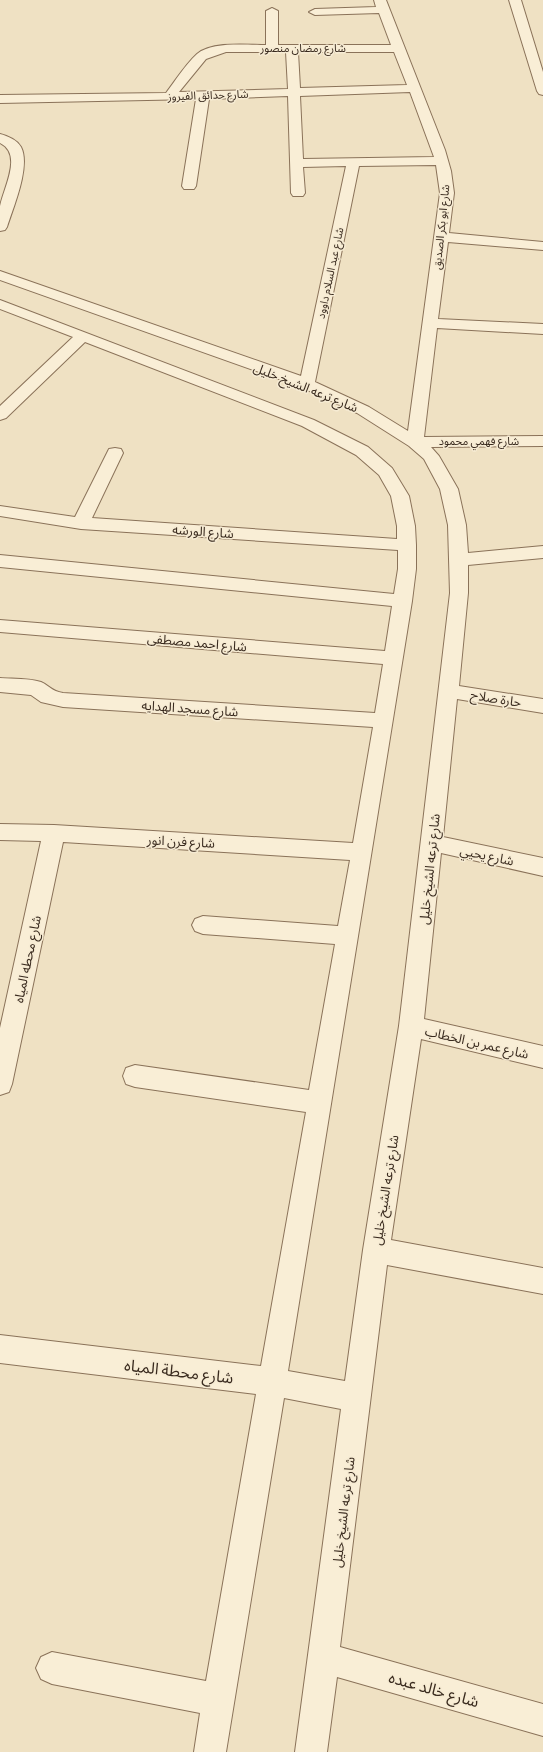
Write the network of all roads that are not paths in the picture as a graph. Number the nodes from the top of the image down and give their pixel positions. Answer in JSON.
{"nodes":[{"id":1,"x":515,"y":0,"type":"edge"},
{"id":2,"x":381,"y":5,"type":"edge"},
{"id":3,"x":272,"y":11,"type":"dead end"},
{"id":4,"x":315,"y":12,"type":"dead end"},
{"id":5,"x":272,"y":48,"type":"junction"},
{"id":6,"x":292,"y":49,"type":"junction"},
{"id":7,"x":399,"y":49,"type":"junction"},
{"id":8,"x":542,"y":83,"type":"edge"},
{"id":9,"x":415,"y":88,"type":"junction"},
{"id":10,"x":294,"y":92,"type":"junction"},
{"id":11,"x":203,"y":95,"type":"junction"},
{"id":12,"x":170,"y":96,"type":"junction"},
{"id":13,"x":0,"y":99,"type":"edge"},
{"id":14,"x":0,"y":138,"type":"edge"},
{"id":15,"x":442,"y":160,"type":"junction"},
{"id":16,"x":353,"y":162,"type":"junction"},
{"id":17,"x":297,"y":163,"type":"junction"},
{"id":18,"x":189,"y":186,"type":"dead end"},
{"id":19,"x":298,"y":193,"type":"dead end"},
{"id":20,"x":0,"y":227,"type":"edge"},
{"id":21,"x":441,"y":237,"type":"junction"},
{"id":22,"x":543,"y":246,"type":"edge"},
{"id":23,"x":0,"y":275,"type":"edge"},
{"id":24,"x":0,"y":304,"type":"edge"},
{"id":25,"x":430,"y":322,"type":"junction"},
{"id":26,"x":543,"y":329,"type":"edge"},
{"id":27,"x":83,"y":336,"type":"junction"},
{"id":28,"x":307,"y":384,"type":"junction"},
{"id":29,"x":0,"y":415,"type":"edge"},
{"id":30,"x":543,"y":441,"type":"edge"},
{"id":31,"x":415,"y":442,"type":"junction"},
{"id":32,"x":115,"y":453,"type":"dead end"},
{"id":33,"x":0,"y":511,"type":"edge"},
{"id":34,"x":81,"y":523,"type":"junction"},
{"id":35,"x":407,"y":545,"type":"junction"},
{"id":36,"x":543,"y":552,"type":"edge"},
{"id":37,"x":459,"y":560,"type":"junction"},
{"id":38,"x":0,"y":561,"type":"edge"},
{"id":39,"x":403,"y":601,"type":"junction"},
{"id":40,"x":0,"y":626,"type":"edge"},
{"id":41,"x":394,"y":658,"type":"junction"},
{"id":42,"x":0,"y":685,"type":"edge"},
{"id":43,"x":449,"y":691,"type":"junction"},
{"id":44,"x":543,"y":706,"type":"edge"},
{"id":45,"x":384,"y":721,"type":"junction"},
{"id":46,"x":0,"y":832,"type":"edge"},
{"id":47,"x":54,"y":833,"type":"junction"},
{"id":48,"x":432,"y":843,"type":"junction"},
{"id":49,"x":361,"y":852,"type":"junction"},
{"id":50,"x":543,"y":867,"type":"edge"},
{"id":51,"x":203,"y":925,"type":"dead end"},
{"id":52,"x":348,"y":936,"type":"junction"},
{"id":53,"x":411,"y":1026,"type":"junction"},
{"id":54,"x":3,"y":1057,"type":"edge"},
{"id":55,"x":543,"y":1057,"type":"edge"},
{"id":56,"x":135,"y":1076,"type":"dead end"},
{"id":57,"x":0,"y":1084,"type":"edge"},
{"id":58,"x":320,"y":1103,"type":"junction"},
{"id":59,"x":376,"y":1250,"type":"junction"},
{"id":60,"x":543,"y":1281,"type":"edge"},
{"id":61,"x":0,"y":1349,"type":"edge"},
{"id":62,"x":273,"y":1382,"type":"junction"},
{"id":63,"x":358,"y":1398,"type":"junction"},
{"id":64,"x":325,"y":1658,"type":"junction"},
{"id":65,"x":52,"y":1668,"type":"dead end"},
{"id":66,"x":219,"y":1700,"type":"junction"},
{"id":67,"x":543,"y":1720,"type":"edge"},
{"id":68,"x":210,"y":1752,"type":"edge"},
{"id":69,"x":311,"y":1752,"type":"edge"}],
"edges":[{"from":1,"to":8,"type":"street"},
{"from":2,"to":4,"type":"street"},
{"from":2,"to":7,"type":"street","name":"شارع ابو بكر الصديق"},
{"from":3,"to":5,"type":"street"},
{"from":5,"to":6,"type":"street","name":"شارع رمضان منصور"},
{"from":5,"to":12,"type":"street","name":"شارع رمضان منصور"},
{"from":6,"to":7,"type":"street","name":"شارع رمضان منصور"},
{"from":6,"to":10,"type":"street"},
{"from":7,"to":9,"type":"street","name":"شارع ابو بكر الصديق"},
{"from":9,"to":10,"type":"street","name":"شارع حدائق الفيروز"},
{"from":9,"to":15,"type":"street","name":"شارع ابو بكر الصديق"},
{"from":10,"to":11,"type":"street","name":"شارع حدائق الفيروز"},
{"from":10,"to":17,"type":"street"},
{"from":11,"to":12,"type":"street","name":"شارع حدائق الفيروز"},
{"from":11,"to":18,"type":"street"},
{"from":12,"to":13,"type":"street","name":"شارع حدائق الفيروز"},
{"from":14,"to":20,"type":"street"},
{"from":15,"to":16,"type":"street"},
{"from":15,"to":21,"type":"street","name":"شارع ابو بكر الصديق"},
{"from":16,"to":17,"type":"street"},
{"from":16,"to":28,"type":"street","name":"شارع عبد السلام داوود"},
{"from":17,"to":19,"type":"street"},
{"from":21,"to":22,"type":"street"},
{"from":21,"to":25,"type":"street","name":"شارع ابو بكر الصديق"},
{"from":23,"to":28,"type":"street","name":"شارع ترعه الشيخ خليل"},
{"from":24,"to":27,"type":"street"},
{"from":25,"to":26,"type":"street"},
{"from":25,"to":31,"type":"street","name":"شارع ابو بكر الصديق"},
{"from":27,"to":29,"type":"street"},
{"from":27,"to":35,"type":"street"},
{"from":28,"to":31,"type":"street","name":"شارع ترعه الشيخ خليل"},
{"from":30,"to":31,"type":"street","name":"شارع فهمي محمود"},
{"from":31,"to":37,"type":"street","name":"شارع ترعه الشيخ خليل"},
{"from":32,"to":34,"type":"street"},
{"from":33,"to":34,"type":"street","name":"شارع الورشه"},
{"from":34,"to":35,"type":"street","name":"شارع الورشه"},
{"from":35,"to":39,"type":"street"},
{"from":36,"to":37,"type":"street"},
{"from":37,"to":43,"type":"street","name":"شارع ترعه الشيخ خليل"},
{"from":38,"to":39,"type":"street"},
{"from":39,"to":41,"type":"street"},
{"from":40,"to":41,"type":"street","name":"شارع احمد مصطفى"},
{"from":41,"to":45,"type":"street"},
{"from":42,"to":45,"type":"street","name":"شارع مسجد الهدايه"},
{"from":43,"to":44,"type":"street","name":"حارة صلاح"},
{"from":43,"to":48,"type":"street","name":"شارع ترعه الشيخ خليل"},
{"from":45,"to":49,"type":"street"},
{"from":46,"to":47,"type":"street","name":"شارع فرن انور"},
{"from":47,"to":49,"type":"street","name":"شارع فرن انور"},
{"from":47,"to":54,"type":"street","name":"شارع محطه المياه"},
{"from":48,"to":50,"type":"street","name":"شارع يحيي"},
{"from":48,"to":53,"type":"street","name":"شارع ترعه الشيخ خليل"},
{"from":49,"to":52,"type":"street"},
{"from":51,"to":52,"type":"street"},
{"from":52,"to":58,"type":"street"},
{"from":53,"to":55,"type":"street","name":"شارع عمر بن الخطاب"},
{"from":53,"to":59,"type":"street","name":"شارع ترعه الشيخ خليل"},
{"from":54,"to":57,"type":"street","name":"شارع محطه المياه"},
{"from":56,"to":58,"type":"street"},
{"from":58,"to":62,"type":"street"},
{"from":59,"to":60,"type":"street"},
{"from":59,"to":63,"type":"street","name":"شارع ترعه الشيخ خليل"},
{"from":61,"to":62,"type":"street","name":"شارع محطة المياه"},
{"from":62,"to":63,"type":"street","name":"شارع محطة المياه"},
{"from":62,"to":66,"type":"street"},
{"from":63,"to":64,"type":"street","name":"شارع ترعه الشيخ خليل"},
{"from":64,"to":67,"type":"street","name":"شارع خالد عبده"},
{"from":64,"to":69,"type":"street","name":"شارع ترعه الشيخ خليل"},
{"from":65,"to":66,"type":"street"},
{"from":66,"to":68,"type":"street"}]}
